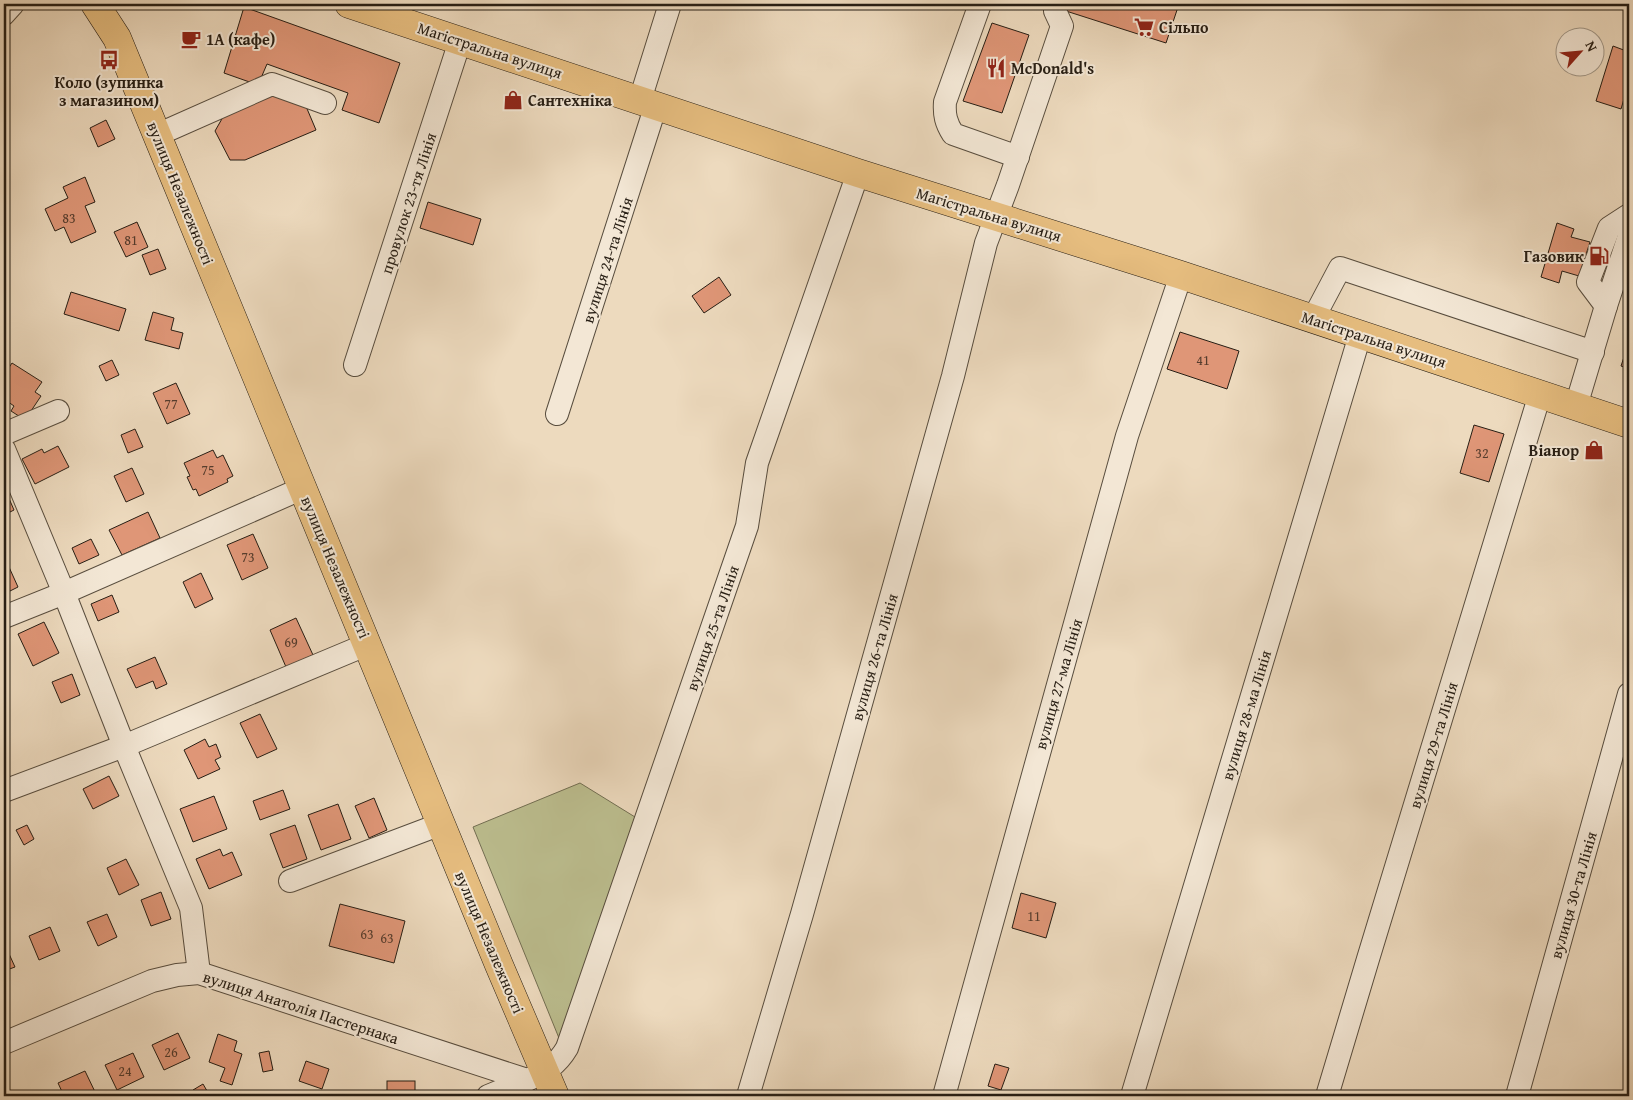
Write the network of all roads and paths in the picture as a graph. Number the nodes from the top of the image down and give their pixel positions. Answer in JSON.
{"nodes":[{"id":1,"x":95,"y":4,"type":"edge"},
{"id":2,"x":110,"y":4,"type":"edge"},
{"id":3,"x":349,"y":4,"type":"edge"},
{"id":4,"x":670,"y":4,"type":"edge"},
{"id":5,"x":1057,"y":4,"type":"edge"},
{"id":6,"x":981,"y":6,"type":"edge"},
{"id":7,"x":117,"y":38,"type":"junction"},
{"id":8,"x":460,"y":41,"type":"junction"},
{"id":9,"x":648,"y":102,"type":"junction"},
{"id":10,"x":325,"y":103,"type":"dead end"},
{"id":11,"x":157,"y":135,"type":"junction"},
{"id":12,"x":1018,"y":157,"type":"junction"},
{"id":13,"x":858,"y":173,"type":"junction"},
{"id":14,"x":995,"y":216,"type":"junction"},
{"id":15,"x":1629,"y":216,"type":"edge"},
{"id":16,"x":1629,"y":236,"type":"edge"},
{"id":17,"x":1181,"y":275,"type":"junction"},
{"id":18,"x":1606,"y":306,"type":"junction"},
{"id":19,"x":1313,"y":319,"type":"junction"},
{"id":20,"x":1360,"y":335,"type":"junction"},
{"id":21,"x":1592,"y":352,"type":"junction"},
{"id":22,"x":355,"y":365,"type":"dead end"},
{"id":23,"x":1540,"y":394,"type":"junction"},
{"id":24,"x":1576,"y":406,"type":"junction"},
{"id":25,"x":58,"y":411,"type":"dead end"},
{"id":26,"x":557,"y":414,"type":"dead end"},
{"id":27,"x":1629,"y":424,"type":"edge"},
{"id":28,"x":4,"y":434,"type":"edge"},
{"id":29,"x":4,"y":449,"type":"edge"},
{"id":30,"x":303,"y":488,"type":"junction"},
{"id":31,"x":64,"y":593,"type":"junction"},
{"id":32,"x":4,"y":617,"type":"edge"},
{"id":33,"x":368,"y":644,"type":"junction"},
{"id":34,"x":1629,"y":694,"type":"edge"},
{"id":35,"x":124,"y":746,"type":"junction"},
{"id":36,"x":4,"y":791,"type":"edge"},
{"id":37,"x":441,"y":824,"type":"junction"},
{"id":38,"x":290,"y":881,"type":"dead end"},
{"id":39,"x":199,"y":974,"type":"junction"},
{"id":40,"x":4,"y":1043,"type":"edge"},
{"id":41,"x":542,"y":1083,"type":"edge"},
{"id":42,"x":488,"y":1096,"type":"edge"},
{"id":43,"x":748,"y":1096,"type":"edge"},
{"id":44,"x":944,"y":1096,"type":"edge"},
{"id":45,"x":1132,"y":1096,"type":"edge"},
{"id":46,"x":1328,"y":1096,"type":"edge"},
{"id":47,"x":1517,"y":1096,"type":"edge"}],
"edges":[{"from":1,"to":7,"type":"main road"},
{"from":2,"to":7,"type":"main road"},
{"from":3,"to":8,"type":"main road","name":"Магістральна вулиця"},
{"from":4,"to":9,"type":"street","name":"вулиця 24-та Лінія"},
{"from":5,"to":12,"type":"street","name":"вулиця 26-та Лінія"},
{"from":6,"to":12,"type":"street"},
{"from":7,"to":11,"type":"main road","name":"вулиця Незалежності"},
{"from":8,"to":9,"type":"main road","name":"Магістральна вулиця"},
{"from":8,"to":22,"type":"street","name":"провулок 23-тя Лінія"},
{"from":9,"to":13,"type":"main road","name":"Магістральна вулиця"},
{"from":9,"to":26,"type":"street","name":"вулиця 24-та Лінія"},
{"from":10,"to":11,"type":"street"},
{"from":11,"to":30,"type":"main road","name":"вулиця Незалежності"},
{"from":12,"to":14,"type":"street","name":"вулиця 26-та Лінія"},
{"from":13,"to":14,"type":"main road","name":"Магістральна вулиця"},
{"from":13,"to":41,"type":"street","name":"вулиця 25-та Лінія"},
{"from":14,"to":17,"type":"main road","name":"Магістральна вулиця"},
{"from":14,"to":43,"type":"street","name":"вулиця 26-та Лінія"},
{"from":15,"to":18,"type":"street"},
{"from":16,"to":18,"type":"street"},
{"from":17,"to":19,"type":"main road","name":"Магістральна вулиця"},
{"from":17,"to":44,"type":"street","name":"вулиця 27-ма Лінія"},
{"from":18,"to":21,"type":"street"},
{"from":19,"to":20,"type":"main road","name":"Магістральна вулиця"},
{"from":19,"to":21,"type":"street"},
{"from":20,"to":23,"type":"main road","name":"Магістральна вулиця"},
{"from":20,"to":45,"type":"street","name":"вулиця 28-ма Лінія"},
{"from":21,"to":24,"type":"street"},
{"from":23,"to":24,"type":"main road","name":"Магістральна вулиця"},
{"from":23,"to":46,"type":"street","name":"вулиця 29-та Лінія"},
{"from":24,"to":27,"type":"main road","name":"Магістральна вулиця"},
{"from":25,"to":28,"type":"street"},
{"from":29,"to":31,"type":"street"},
{"from":30,"to":31,"type":"street"},
{"from":30,"to":33,"type":"main road","name":"вулиця Незалежності"},
{"from":31,"to":32,"type":"street"},
{"from":31,"to":35,"type":"street"},
{"from":33,"to":35,"type":"street"},
{"from":33,"to":37,"type":"main road","name":"вулиця Незалежності"},
{"from":34,"to":47,"type":"street","name":"вулиця 30-та Лінія"},
{"from":35,"to":36,"type":"street"},
{"from":35,"to":39,"type":"street"},
{"from":37,"to":38,"type":"street"},
{"from":37,"to":41,"type":"main road","name":"вулиця Незалежності"},
{"from":39,"to":40,"type":"street","name":"вулиця Анатолія Пастернака"},
{"from":39,"to":41,"type":"street","name":"вулиця Анатолія Пастернака"},
{"from":41,"to":42,"type":"street"}]}
